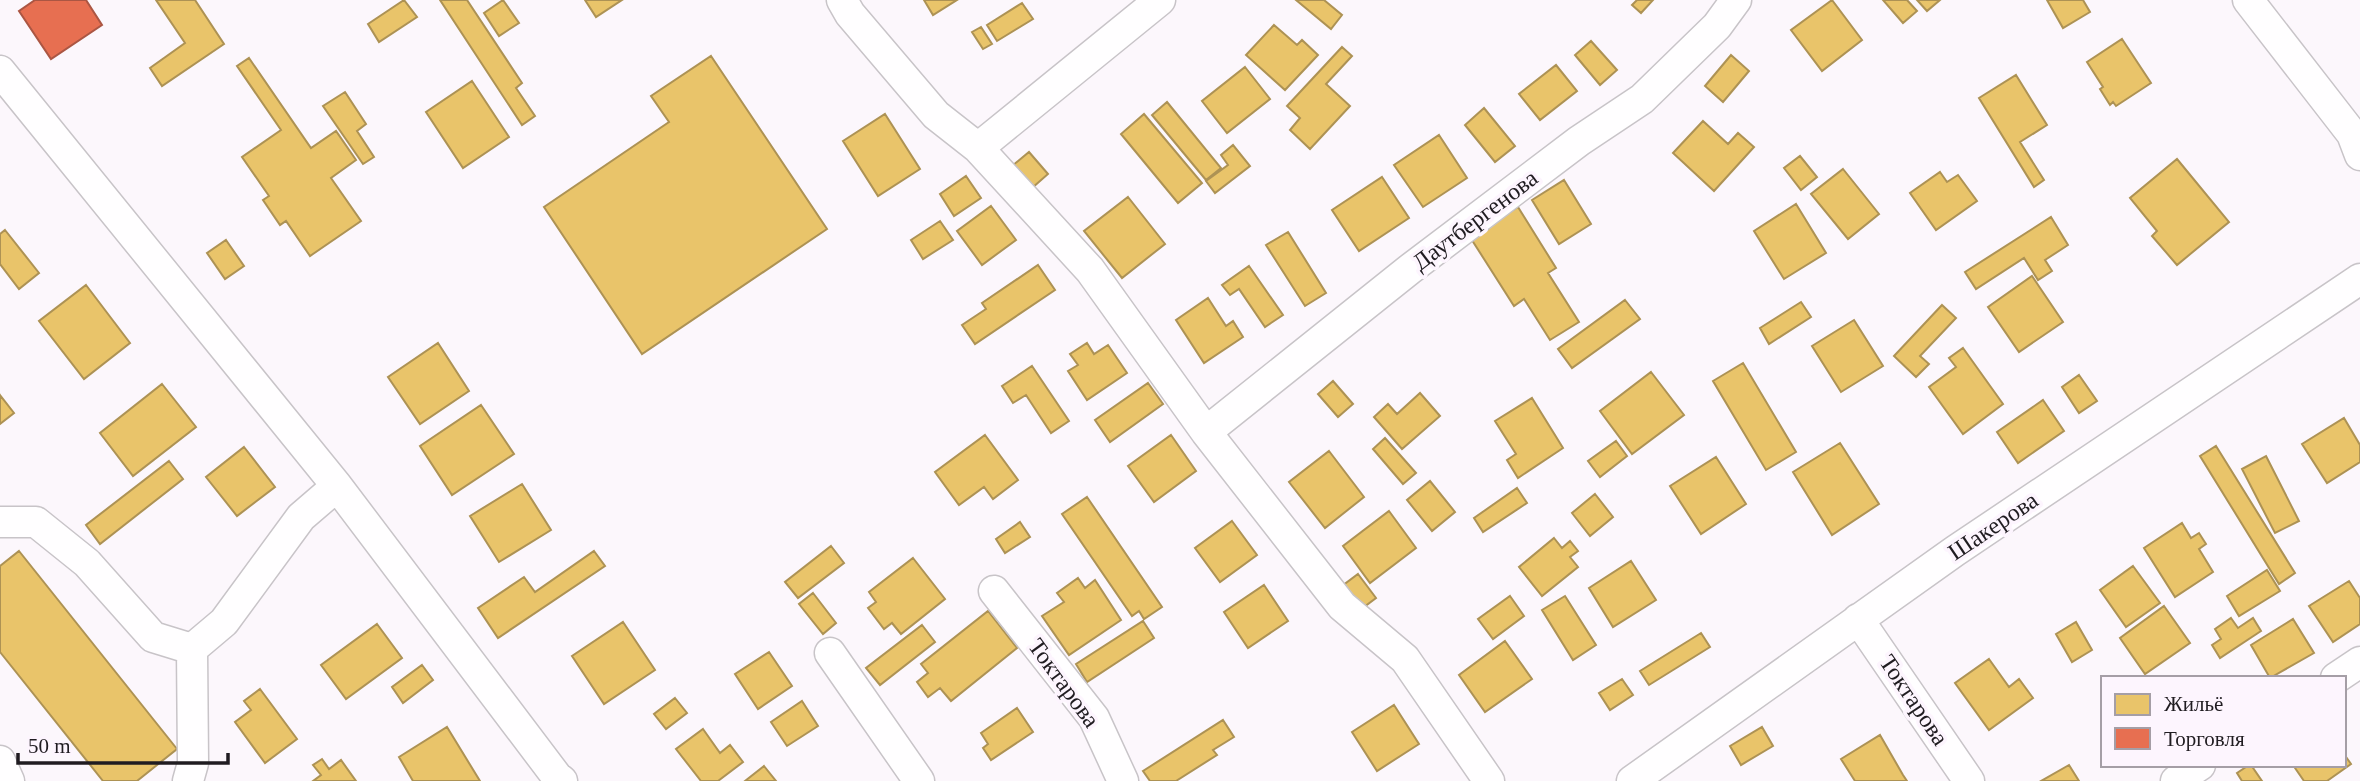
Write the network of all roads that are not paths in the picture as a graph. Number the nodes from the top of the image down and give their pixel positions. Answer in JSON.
{"nodes":[{"id":1,"x":842,"y":0,"type":"edge"},
{"id":2,"x":1160,"y":0,"type":"edge"},
{"id":3,"x":1736,"y":0,"type":"edge"},
{"id":4,"x":2255,"y":2,"type":"edge"},
{"id":5,"x":0,"y":71,"type":"edge"},
{"id":6,"x":978,"y":148,"type":"junction"},
{"id":7,"x":2360,"y":155,"type":"edge"},
{"id":8,"x":2360,"y":279,"type":"edge"},
{"id":9,"x":1206,"y":432,"type":"junction"},
{"id":10,"x":337,"y":486,"type":"junction"},
{"id":11,"x":0,"y":522,"type":"edge"},
{"id":12,"x":994,"y":591,"type":"dead end"},
{"id":13,"x":1858,"y":619,"type":"junction"},
{"id":14,"x":192,"y":649,"type":"junction"},
{"id":15,"x":830,"y":653,"type":"dead end"},
{"id":16,"x":2360,"y":662,"type":"edge"},
{"id":17,"x":2339,"y":676,"type":"edge"},
{"id":18,"x":0,"y":761,"type":"edge"},
{"id":19,"x":2197,"y":767,"type":"edge"},
{"id":20,"x":9,"y":781,"type":"edge"},
{"id":21,"x":188,"y":781,"type":"edge"},
{"id":22,"x":562,"y":781,"type":"edge"},
{"id":23,"x":919,"y":781,"type":"edge"},
{"id":24,"x":1123,"y":781,"type":"edge"},
{"id":25,"x":1489,"y":781,"type":"edge"},
{"id":26,"x":1632,"y":781,"type":"edge"},
{"id":27,"x":1969,"y":781,"type":"edge"},
{"id":28,"x":2176,"y":781,"type":"edge"}],
"edges":[{"from":1,"to":6,"type":"street"},
{"from":2,"to":6,"type":"street"},
{"from":3,"to":9,"type":"street","name":"Даутбергенова"},
{"from":4,"to":7,"type":"street"},
{"from":5,"to":10,"type":"street"},
{"from":6,"to":9,"type":"street"},
{"from":8,"to":13,"type":"street","name":"Шакерова"},
{"from":9,"to":25,"type":"street"},
{"from":10,"to":14,"type":"street"},
{"from":10,"to":22,"type":"street"},
{"from":11,"to":14,"type":"street"},
{"from":12,"to":24,"type":"street","name":"Токтарова"},
{"from":13,"to":26,"type":"street","name":"Шакерова"},
{"from":13,"to":27,"type":"street","name":"Токтарова"},
{"from":14,"to":21,"type":"street"},
{"from":15,"to":23,"type":"street"},
{"from":16,"to":17,"type":"street"},
{"from":18,"to":20,"type":"street"},
{"from":19,"to":28,"type":"street"}]}
